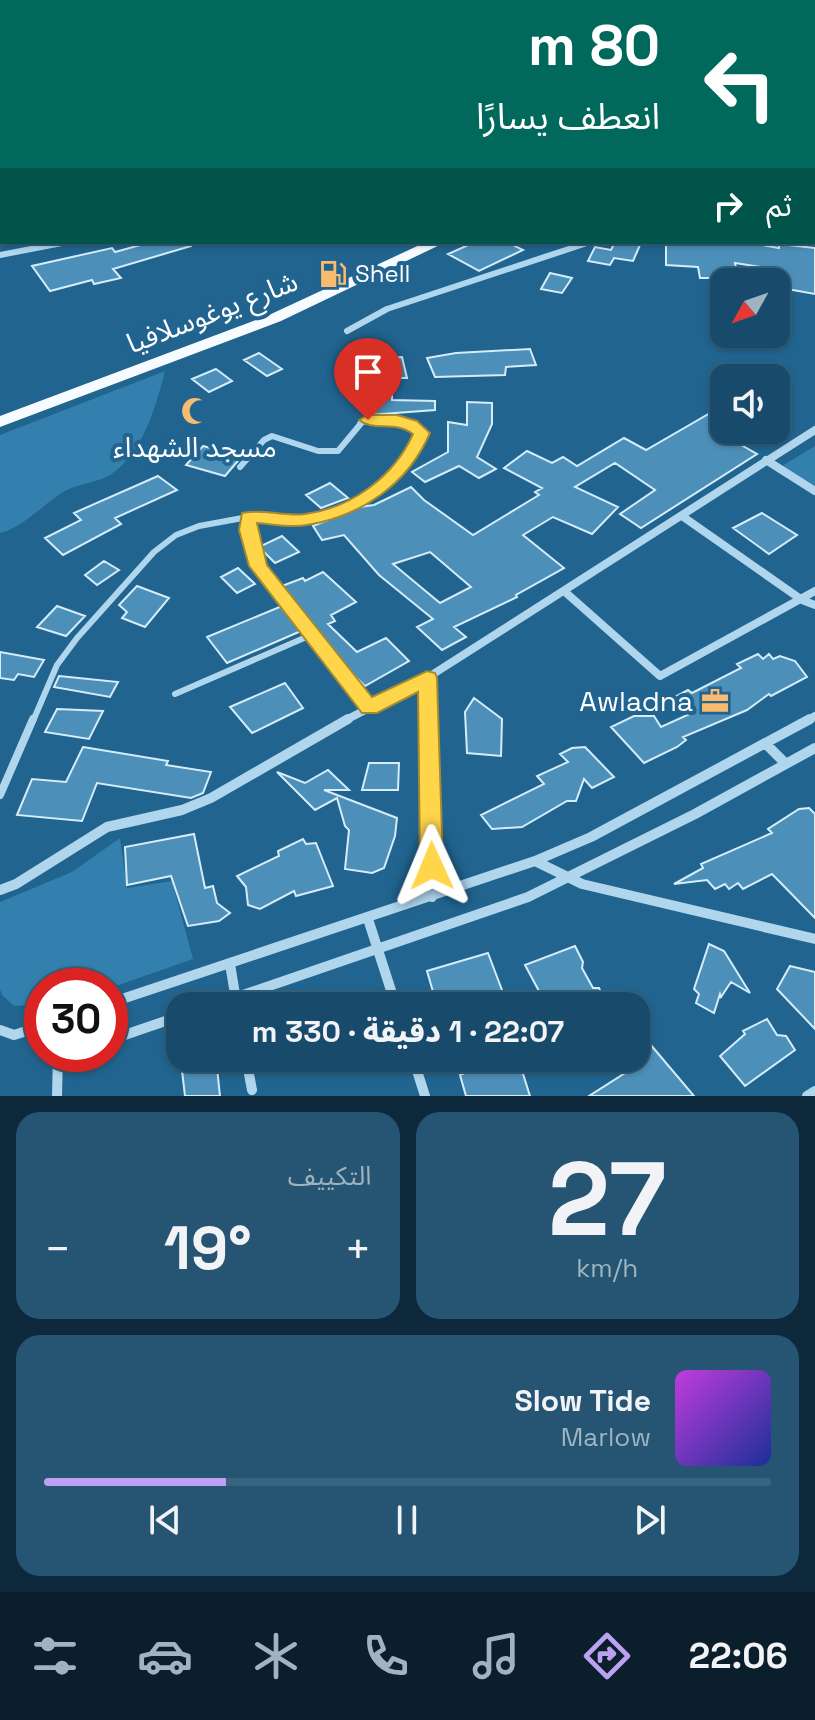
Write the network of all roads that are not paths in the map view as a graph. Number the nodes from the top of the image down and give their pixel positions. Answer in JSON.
{"nodes":[{"id":1,"x":57,"y":244,"type":"edge"},
{"id":2,"x":434,"y":244,"type":"edge"},
{"id":3,"x":584,"y":244,"type":"edge"},
{"id":4,"x":0,"y":255,"type":"edge"},
{"id":5,"x":347,"y":331,"type":"dead end"},
{"id":6,"x":0,"y":422,"type":"edge"},
{"id":7,"x":815,"y":430,"type":"edge"},
{"id":8,"x":766,"y":460,"type":"junction"},
{"id":9,"x":240,"y":467,"type":"dead end"},
{"id":10,"x":815,"y":491,"type":"edge"},
{"id":11,"x":682,"y":516,"type":"junction"},
{"id":12,"x":248,"y":517,"type":"junction"},
{"id":13,"x":564,"y":591,"type":"junction"},
{"id":14,"x":815,"y":591,"type":"edge"},
{"id":15,"x":802,"y":600,"type":"junction"},
{"id":16,"x":815,"y":605,"type":"edge"},
{"id":17,"x":311,"y":635,"type":"junction"},
{"id":18,"x":427,"y":678,"type":"junction"},
{"id":19,"x":175,"y":694,"type":"dead end"},
{"id":20,"x":369,"y":707,"type":"junction"},
{"id":21,"x":815,"y":716,"type":"edge"},
{"id":22,"x":765,"y":743,"type":"junction"},
{"id":23,"x":815,"y":748,"type":"edge"},
{"id":24,"x":786,"y":764,"type":"junction"},
{"id":25,"x":0,"y":795,"type":"edge"},
{"id":26,"x":535,"y":861,"type":"junction"},
{"id":27,"x":567,"y":878,"type":"junction"},
{"id":28,"x":0,"y":890,"type":"edge"},
{"id":29,"x":432,"y":897,"type":"junction"},
{"id":30,"x":368,"y":919,"type":"junction"},
{"id":31,"x":815,"y":939,"type":"edge"},
{"id":32,"x":377,"y":947,"type":"junction"},
{"id":33,"x":230,"y":964,"type":"junction"},
{"id":34,"x":234,"y":992,"type":"edge"},
{"id":35,"x":262,"y":992,"type":"edge"},
{"id":36,"x":391,"y":992,"type":"edge"},
{"id":37,"x":128,"y":997,"type":"edge"},
{"id":38,"x":166,"y":1021,"type":"edge"},
{"id":39,"x":0,"y":1030,"type":"edge"},
{"id":40,"x":24,"y":1032,"type":"edge"},
{"id":41,"x":128,"y":1034,"type":"edge"},
{"id":42,"x":59,"y":1072,"type":"edge"},
{"id":43,"x":249,"y":1072,"type":"edge"},
{"id":44,"x":417,"y":1072,"type":"edge"},
{"id":45,"x":252,"y":1090,"type":"dead end"},
{"id":46,"x":815,"y":1091,"type":"edge"},
{"id":47,"x":57,"y":1096,"type":"edge"},
{"id":48,"x":425,"y":1096,"type":"edge"},
{"id":49,"x":807,"y":1096,"type":"edge"}],
"edges":[{"from":1,"to":4,"type":"street"},
{"from":2,"to":6,"type":"main road","name":"شارع يوغوسلافيا"},
{"from":3,"to":5,"type":"street"},
{"from":7,"to":8,"type":"street"},
{"from":8,"to":10,"type":"street"},
{"from":8,"to":11,"type":"street"},
{"from":9,"to":12,"type":"lane"},
{"from":11,"to":13,"type":"street"},
{"from":11,"to":15,"type":"street"},
{"from":12,"to":17,"type":"lane"},
{"from":12,"to":25,"type":"lane"},
{"from":13,"to":15,"type":"street"},
{"from":13,"to":18,"type":"street"},
{"from":14,"to":15,"type":"street"},
{"from":15,"to":16,"type":"street"},
{"from":17,"to":19,"type":"lane"},
{"from":17,"to":20,"type":"lane"},
{"from":18,"to":20,"type":"street"},
{"from":18,"to":29,"type":"street"},
{"from":20,"to":28,"type":"street"},
{"from":21,"to":22,"type":"street"},
{"from":22,"to":24,"type":"street"},
{"from":22,"to":26,"type":"street"},
{"from":23,"to":24,"type":"street"},
{"from":24,"to":27,"type":"street"},
{"from":26,"to":27,"type":"street"},
{"from":26,"to":29,"type":"street"},
{"from":27,"to":31,"type":"street"},
{"from":27,"to":32,"type":"street"},
{"from":29,"to":30,"type":"street"},
{"from":30,"to":32,"type":"street"},
{"from":30,"to":33,"type":"street"},
{"from":32,"to":35,"type":"street"},
{"from":32,"to":36,"type":"street"},
{"from":33,"to":34,"type":"street"},
{"from":33,"to":37,"type":"street"},
{"from":38,"to":41,"type":"street"},
{"from":39,"to":40,"type":"street"},
{"from":42,"to":47,"type":"street"},
{"from":43,"to":45,"type":"street"},
{"from":44,"to":48,"type":"street"},
{"from":46,"to":49,"type":"street"}]}
